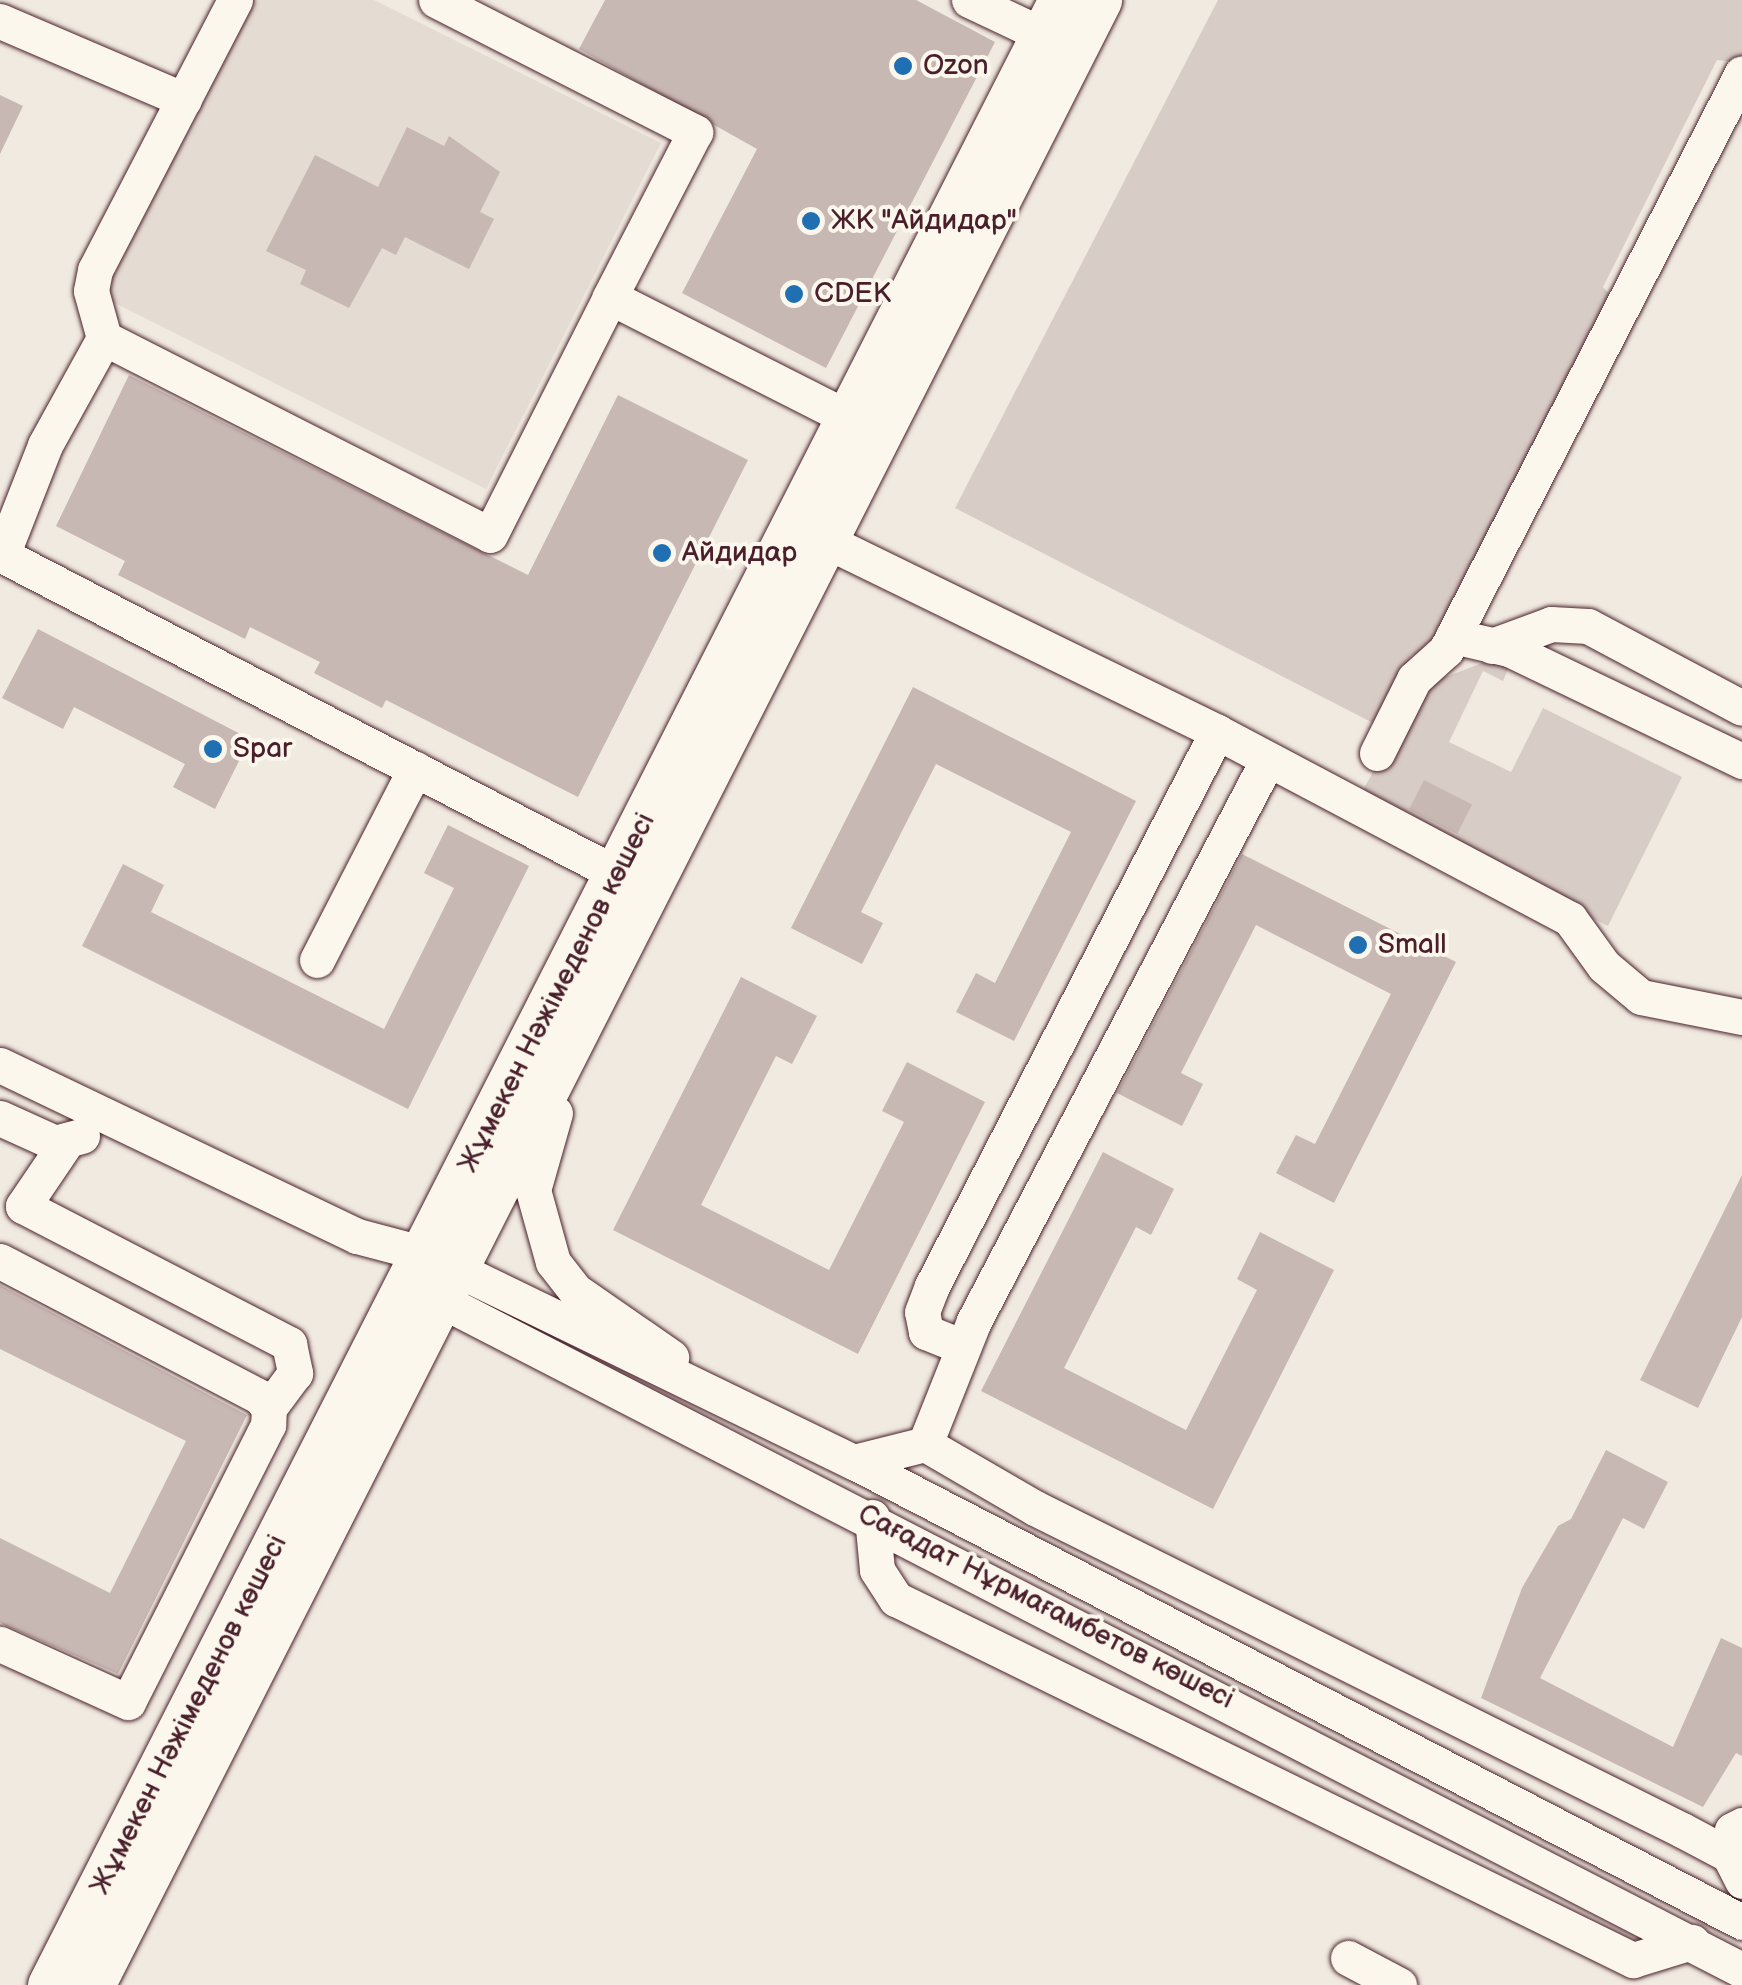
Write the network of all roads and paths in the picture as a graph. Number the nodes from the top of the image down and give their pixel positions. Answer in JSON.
{"nodes":[{"id":1,"x":236,"y":0,"type":"edge"},
{"id":2,"x":436,"y":0,"type":"edge"},
{"id":3,"x":970,"y":0,"type":"edge"},
{"id":4,"x":1099,"y":0,"type":"edge"},
{"id":5,"x":1052,"y":18,"type":"edge"},
{"id":6,"x":0,"y":21,"type":"edge"},
{"id":7,"x":1742,"y":73,"type":"edge"},
{"id":8,"x":184,"y":100,"type":"junction"},
{"id":9,"x":610,"y":297,"type":"junction"},
{"id":10,"x":104,"y":338,"type":"junction"},
{"id":11,"x":848,"y":418,"type":"junction"},
{"id":12,"x":826,"y":541,"type":"junction"},
{"id":13,"x":1,"y":554,"type":"edge"},
{"id":14,"x":1453,"y":636,"type":"junction"},
{"id":15,"x":1492,"y":646,"type":"junction"},
{"id":16,"x":1742,"y":708,"type":"edge"},
{"id":17,"x":1217,"y":732,"type":"junction"},
{"id":18,"x":1378,"y":753,"type":"dead end"},
{"id":19,"x":1268,"y":758,"type":"junction"},
{"id":20,"x":1742,"y":761,"type":"edge"},
{"id":21,"x":415,"y":769,"type":"junction"},
{"id":22,"x":617,"y":874,"type":"junction"},
{"id":23,"x":317,"y":960,"type":"dead end"},
{"id":24,"x":608,"y":963,"type":"junction"},
{"id":25,"x":1742,"y":1017,"type":"edge"},
{"id":26,"x":0,"y":1065,"type":"edge"},
{"id":27,"x":0,"y":1118,"type":"edge"},
{"id":28,"x":108,"y":1118,"type":"junction"},
{"id":29,"x":65,"y":1144,"type":"junction"},
{"id":30,"x":11,"y":1200,"type":"edge"},
{"id":31,"x":0,"y":1261,"type":"edge"},
{"id":32,"x":432,"y":1276,"type":"junction"},
{"id":33,"x":963,"y":1347,"type":"junction"},
{"id":34,"x":268,"y":1408,"type":"junction"},
{"id":35,"x":794,"y":1436,"type":"junction"},
{"id":36,"x":925,"y":1444,"type":"junction"},
{"id":37,"x":854,"y":1462,"type":"junction"},
{"id":38,"x":872,"y":1517,"type":"junction"},
{"id":39,"x":0,"y":1644,"type":"edge"},
{"id":40,"x":1738,"y":1854,"type":"edge"},
{"id":41,"x":1742,"y":1922,"type":"edge"},
{"id":42,"x":1692,"y":1942,"type":"junction"},
{"id":43,"x":1348,"y":1958,"type":"dead end"},
{"id":44,"x":1742,"y":1970,"type":"edge"},
{"id":45,"x":1635,"y":1973,"type":"edge"},
{"id":46,"x":50,"y":1985,"type":"edge"},
{"id":47,"x":92,"y":1985,"type":"edge"},
{"id":48,"x":1399,"y":1985,"type":"edge"}],
"edges":[{"from":1,"to":8,"type":"street"},
{"from":2,"to":9,"type":"street"},
{"from":3,"to":5,"type":"street"},
{"from":4,"to":12,"type":"main road","name":"Жұмекен Нәжімеденов көшесі"},
{"from":5,"to":11,"type":"main road","name":"Жұмекен Нәжімеденов көшесі"},
{"from":6,"to":8,"type":"street"},
{"from":7,"to":14,"type":"street"},
{"from":8,"to":10,"type":"street"},
{"from":9,"to":10,"type":"street"},
{"from":9,"to":11,"type":"street"},
{"from":10,"to":13,"type":"street"},
{"from":11,"to":22,"type":"main road","name":"Жұмекен Нәжімеденов көшесі"},
{"from":12,"to":17,"type":"street"},
{"from":12,"to":24,"type":"main road","name":"Жұмекен Нәжімеденов көшесі"},
{"from":13,"to":21,"type":"street"},
{"from":14,"to":15,"type":"street"},
{"from":14,"to":18,"type":"street"},
{"from":15,"to":16,"type":"street"},
{"from":15,"to":20,"type":"street"},
{"from":17,"to":19,"type":"street"},
{"from":17,"to":33,"type":"street"},
{"from":19,"to":25,"type":"street"},
{"from":19,"to":33,"type":"street"},
{"from":21,"to":22,"type":"street"},
{"from":21,"to":23,"type":"street"},
{"from":22,"to":32,"type":"main road","name":"Жұмекен Нәжімеденов көшесі"},
{"from":24,"to":32,"type":"main road","name":"Жұмекен Нәжімеденов көшесі"},
{"from":24,"to":35,"type":"street"},
{"from":26,"to":28,"type":"street","name":"Сағадат Нұрмағамбетов көшесі"},
{"from":27,"to":29,"type":"street"},
{"from":28,"to":29,"type":"street"},
{"from":28,"to":32,"type":"street","name":"Сағадат Нұрмағамбетов көшесі"},
{"from":29,"to":30,"type":"street"},
{"from":30,"to":34,"type":"street"},
{"from":31,"to":34,"type":"street"},
{"from":32,"to":35,"type":"street","name":"Сағадат Нұрмағамбетов көшесі"},
{"from":32,"to":38,"type":"street","name":"Сағадат Нұрмағамбетов көшесі"},
{"from":32,"to":46,"type":"main road","name":"Жұмекен Нәжімеденов көшесі"},
{"from":32,"to":47,"type":"main road","name":"Жұмекен Нәжімеденов көшесі"},
{"from":33,"to":36,"type":"street"},
{"from":34,"to":39,"type":"street"},
{"from":35,"to":37,"type":"street","name":"Сағадат Нұрмағамбетов көшесі"},
{"from":36,"to":37,"type":"street"},
{"from":36,"to":40,"type":"street"},
{"from":37,"to":41,"type":"street","name":"Сағадат Нұрмағамбетов көшесі"},
{"from":38,"to":42,"type":"street","name":"Сағадат Нұрмағамбетов көшесі"},
{"from":38,"to":45,"type":"street"},
{"from":42,"to":44,"type":"street","name":"Сағадат Нұрмағамбетов көшесі"},
{"from":42,"to":45,"type":"street"},
{"from":43,"to":48,"type":"street"}]}
